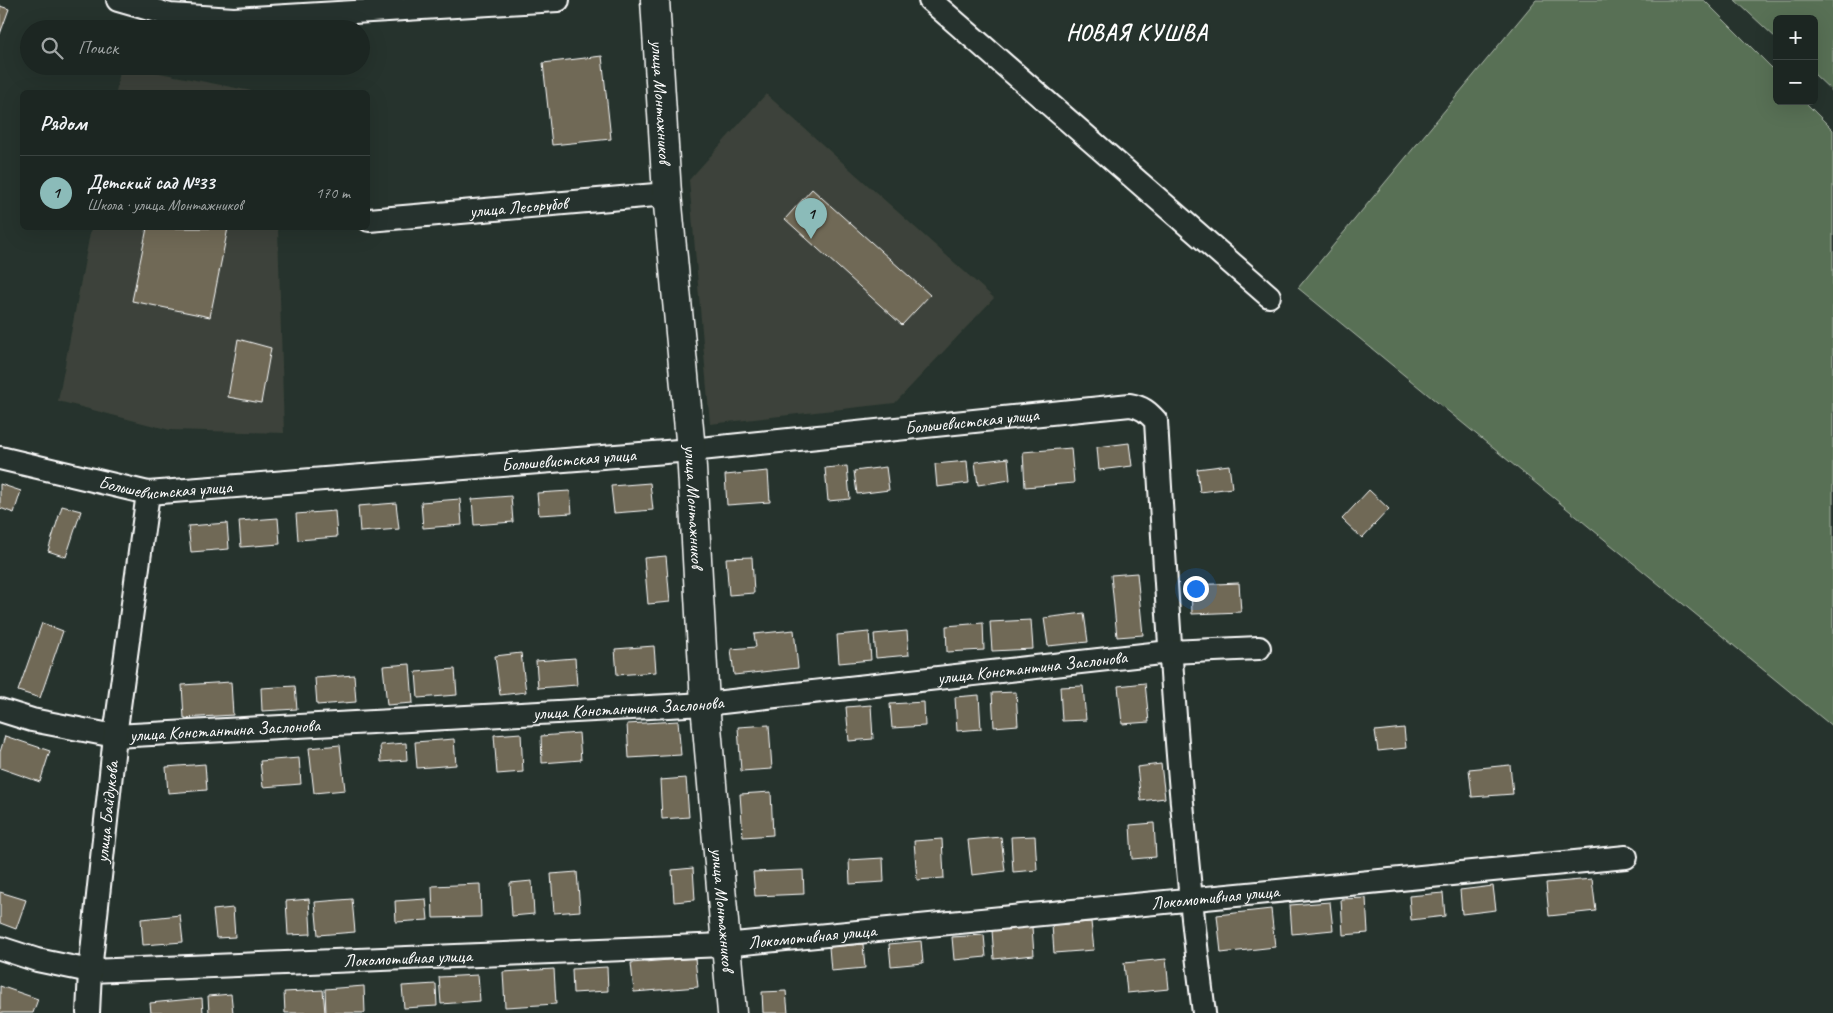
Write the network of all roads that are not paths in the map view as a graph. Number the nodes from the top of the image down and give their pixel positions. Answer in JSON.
{"nodes":[{"id":1,"x":118,"y":0,"type":"edge"},
{"id":2,"x":558,"y":0,"type":"edge"},
{"id":3,"x":655,"y":0,"type":"edge"},
{"id":4,"x":930,"y":0,"type":"edge"},
{"id":5,"x":667,"y":194,"type":"junction"},
{"id":6,"x":370,"y":220,"type":"edge"},
{"id":7,"x":1270,"y":296,"type":"dead end"},
{"id":8,"x":691,"y":450,"type":"junction"},
{"id":9,"x":0,"y":458,"type":"edge"},
{"id":10,"x":148,"y":493,"type":"junction"},
{"id":11,"x":1259,"y":648,"type":"dead end"},
{"id":12,"x":1170,"y":652,"type":"junction"},
{"id":13,"x":704,"y":704,"type":"junction"},
{"id":14,"x":0,"y":710,"type":"edge"},
{"id":15,"x":114,"y":736,"type":"junction"},
{"id":16,"x":1626,"y":857,"type":"dead end"},
{"id":17,"x":1190,"y":899,"type":"junction"},
{"id":18,"x":724,"y":945,"type":"junction"},
{"id":19,"x":0,"y":948,"type":"edge"},
{"id":20,"x":90,"y":971,"type":"junction"},
{"id":21,"x":88,"y":1013,"type":"edge"},
{"id":22,"x":732,"y":1013,"type":"edge"},
{"id":23,"x":1204,"y":1013,"type":"edge"}],
"edges":[{"from":1,"to":2,"type":"street"},
{"from":3,"to":5,"type":"street","name":"улица Монтажников"},
{"from":4,"to":7,"type":"street"},
{"from":5,"to":6,"type":"street","name":"улица Лесорубов"},
{"from":5,"to":8,"type":"street","name":"улица Монтажников"},
{"from":8,"to":10,"type":"street","name":"Большевистская улица"},
{"from":8,"to":12,"type":"street","name":"Большевистская улица"},
{"from":8,"to":13,"type":"street","name":"улица Монтажников"},
{"from":9,"to":10,"type":"street","name":"Большевистская улица"},
{"from":10,"to":15,"type":"street","name":"улица Байдукова"},
{"from":11,"to":12,"type":"street","name":"улица Константина Заслонова"},
{"from":12,"to":13,"type":"street","name":"улица Константина Заслонова"},
{"from":12,"to":17,"type":"street"},
{"from":13,"to":15,"type":"street","name":"улица Константина Заслонова"},
{"from":13,"to":18,"type":"street","name":"улица Монтажников"},
{"from":14,"to":15,"type":"street","name":"улица Константина Заслонова"},
{"from":15,"to":20,"type":"street","name":"улица Байдукова"},
{"from":16,"to":17,"type":"street","name":"Локомотивная улица"},
{"from":17,"to":18,"type":"street","name":"Локомотивная улица"},
{"from":17,"to":23,"type":"street"},
{"from":18,"to":20,"type":"street","name":"Локомотивная улица"},
{"from":18,"to":22,"type":"street","name":"улица Монтажников"},
{"from":19,"to":20,"type":"street","name":"Локомотивная улица"},
{"from":20,"to":21,"type":"street","name":"улица Байдукова"}]}
